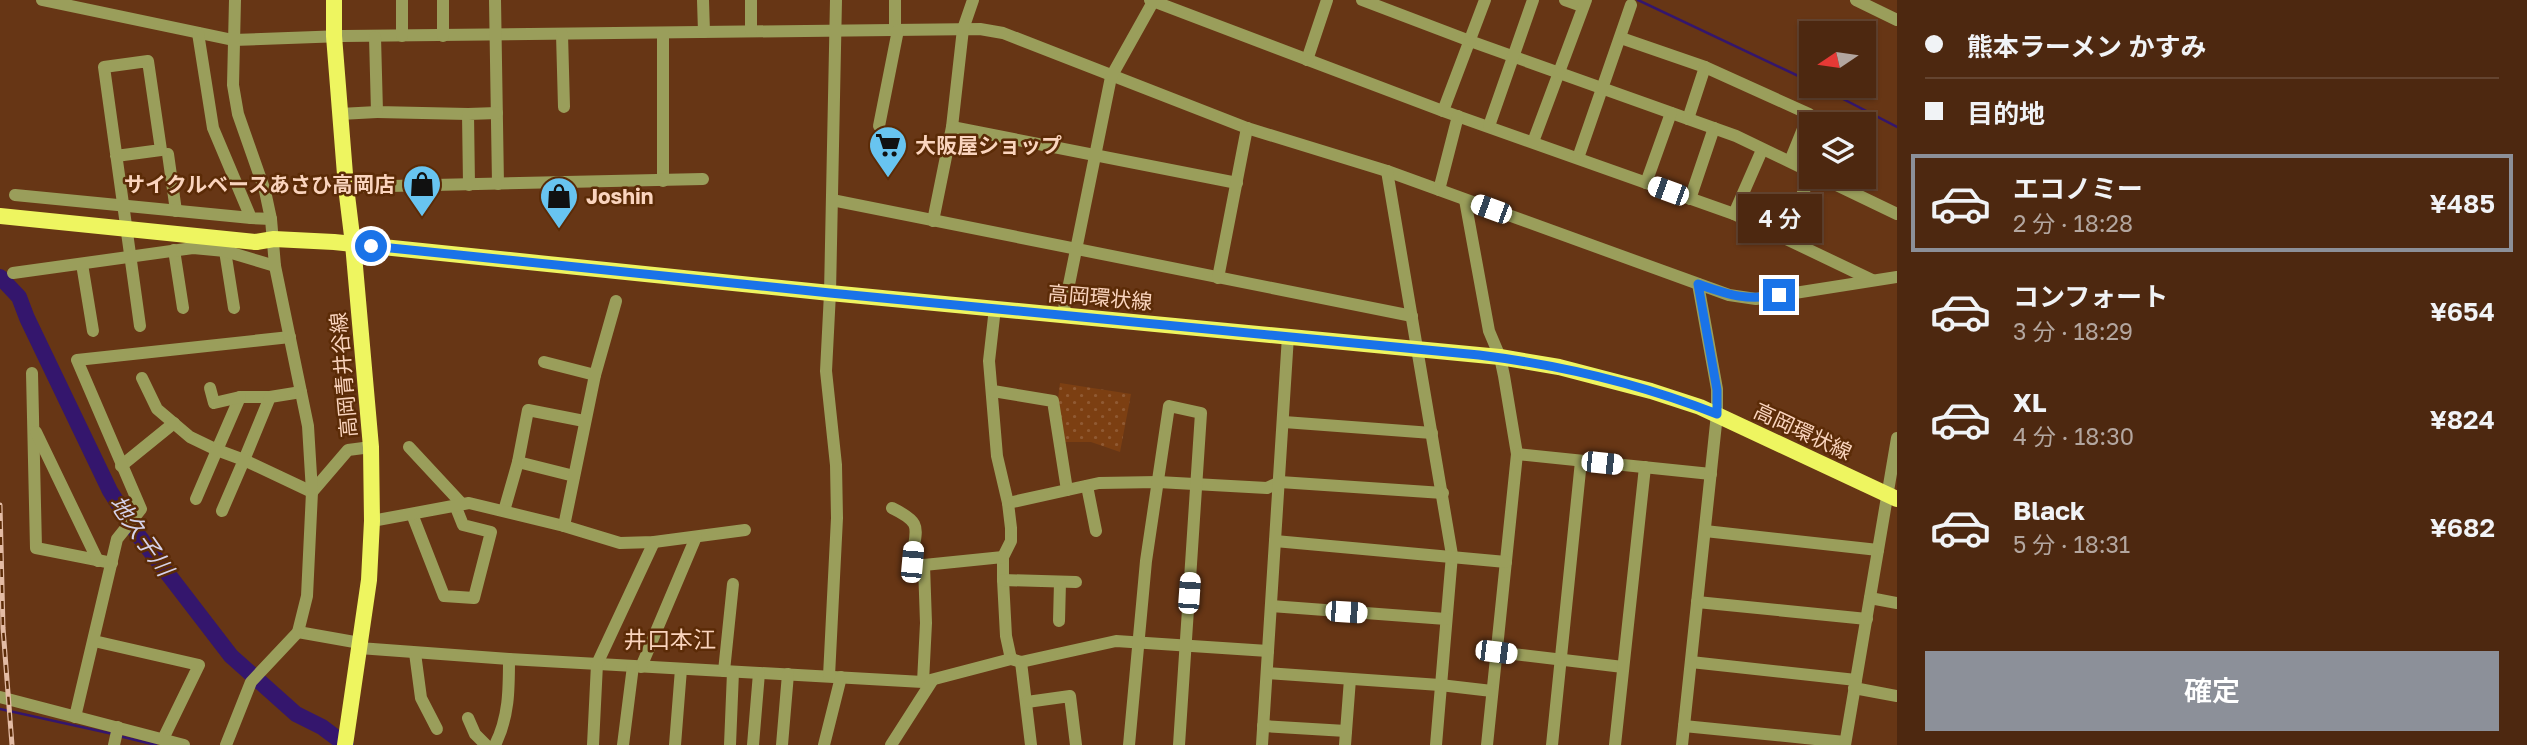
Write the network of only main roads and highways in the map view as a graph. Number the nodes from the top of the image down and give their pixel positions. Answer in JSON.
{"nodes":[{"id":1,"x":334,"y":0,"type":"edge"},
{"id":2,"x":0,"y":206,"type":"edge"},
{"id":3,"x":0,"y":216,"type":"edge"},
{"id":4,"x":254,"y":230,"type":"junction"},
{"id":5,"x":353,"y":244,"type":"junction"},
{"id":6,"x":1892,"y":496,"type":"edge"},
{"id":7,"x":346,"y":739,"type":"edge"}],
"edges":[{"from":1,"to":5,"type":"main road","name":"高岡青井谷線"},
{"from":2,"to":4,"type":"main road","name":"高岡環状線"},
{"from":3,"to":4,"type":"main road","name":"高岡環状線","bridge":true},
{"from":4,"to":5,"type":"main road","name":"高岡環状線"},
{"from":5,"to":6,"type":"main road","name":"高岡環状線"},
{"from":5,"to":7,"type":"main road","name":"高岡青井谷線"}]}
